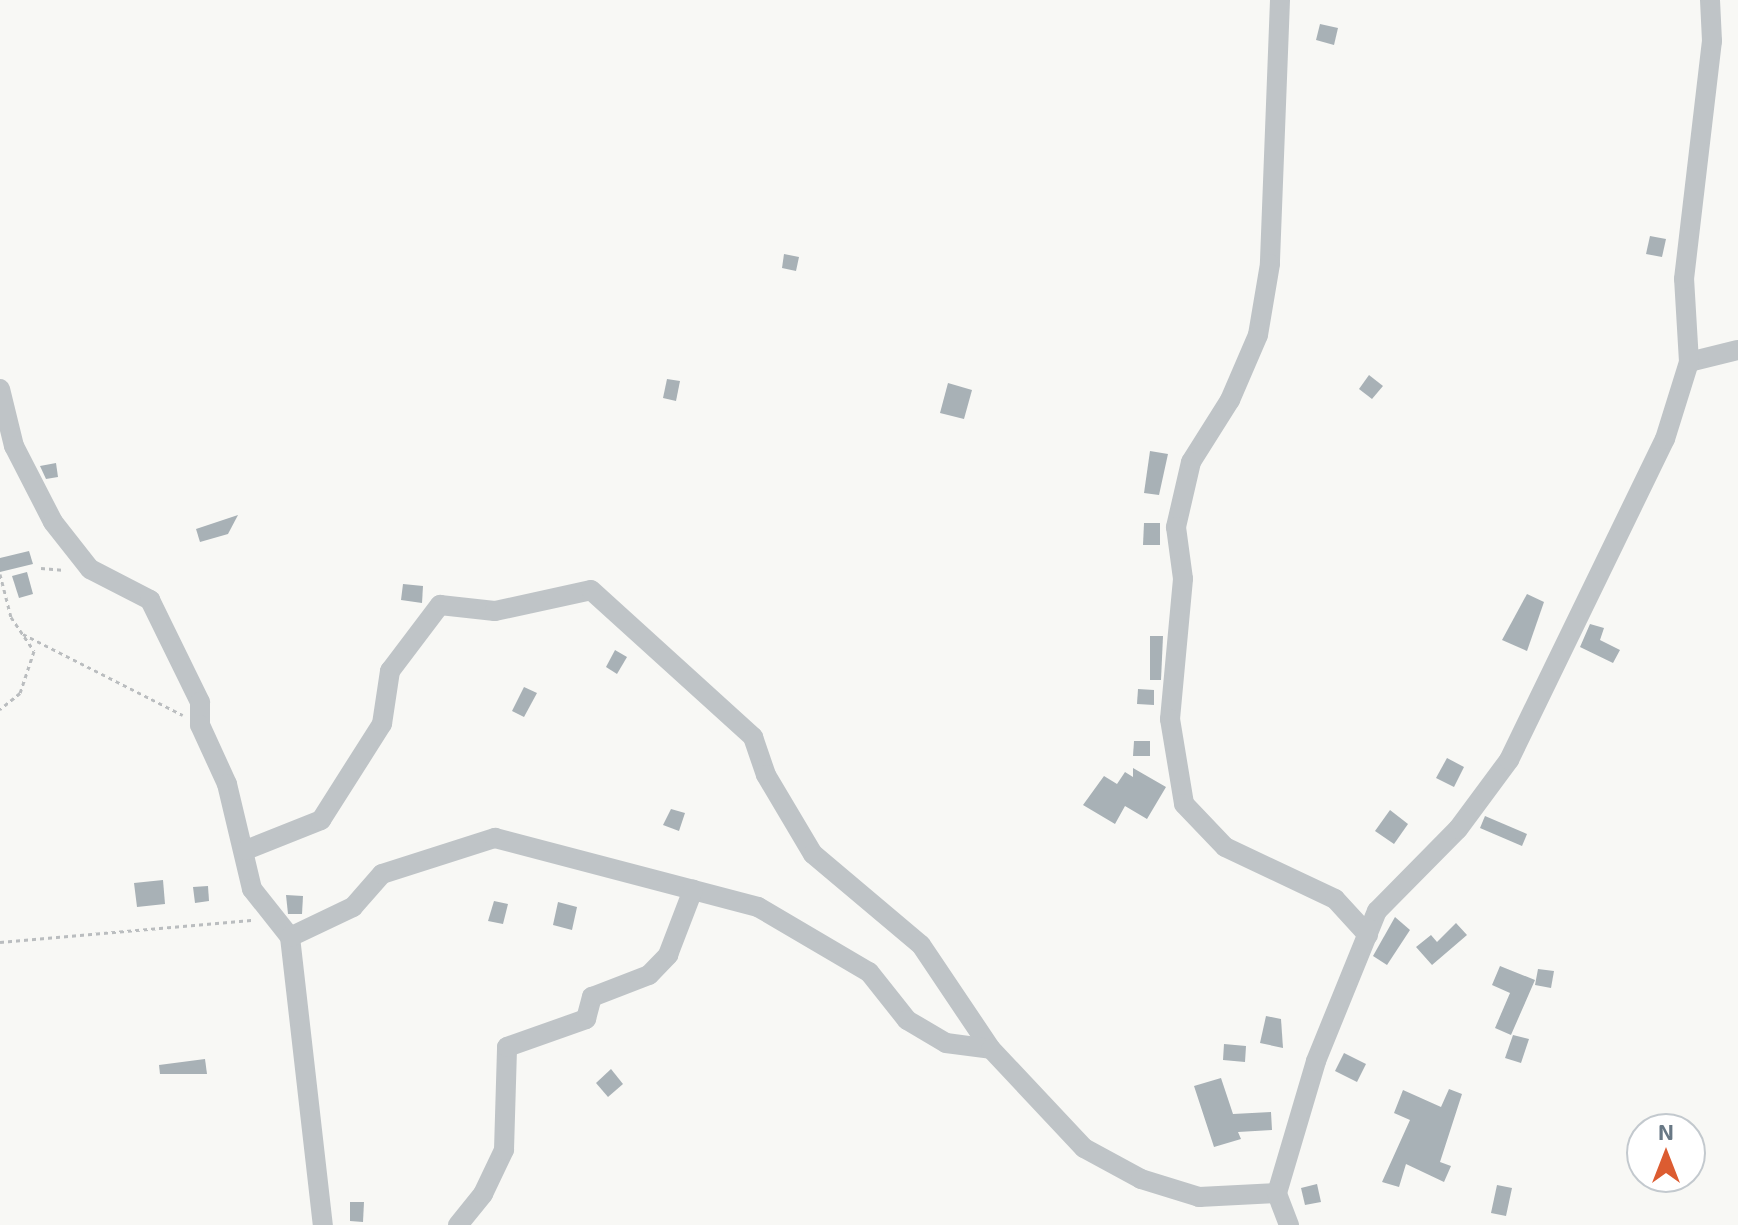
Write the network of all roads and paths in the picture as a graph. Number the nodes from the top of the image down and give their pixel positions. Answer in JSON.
{"nodes":[{"id":1,"x":1280,"y":0,"type":"edge"},
{"id":2,"x":1710,"y":0,"type":"edge"},
{"id":3,"x":1738,"y":350,"type":"edge"},
{"id":4,"x":1689,"y":362,"type":"junction"},
{"id":5,"x":0,"y":389,"type":"edge"},
{"id":6,"x":0,"y":574,"type":"edge"},
{"id":7,"x":23,"y":634,"type":"junction"},
{"id":8,"x":0,"y":709,"type":"edge"},
{"id":9,"x":200,"y":725,"type":"junction"},
{"id":10,"x":246,"y":850,"type":"junction"},
{"id":11,"x":693,"y":890,"type":"junction"},
{"id":12,"x":270,"y":917,"type":"junction"},
{"id":13,"x":1368,"y":935,"type":"junction"},
{"id":14,"x":290,"y":937,"type":"junction"},
{"id":15,"x":0,"y":942,"type":"edge"},
{"id":16,"x":991,"y":1049,"type":"junction"},
{"id":17,"x":1277,"y":1193,"type":"junction"},
{"id":18,"x":323,"y":1225,"type":"edge"},
{"id":19,"x":458,"y":1225,"type":"edge"},
{"id":20,"x":1289,"y":1225,"type":"edge"}],
"edges":[{"from":1,"to":13,"type":"street"},
{"from":2,"to":4,"type":"street"},
{"from":3,"to":4,"type":"street"},
{"from":4,"to":13,"type":"street"},
{"from":5,"to":9,"type":"street"},
{"from":6,"to":7,"type":"path"},
{"from":7,"to":8,"type":"path"},
{"from":7,"to":9,"type":"path"},
{"from":9,"to":10,"type":"street"},
{"from":10,"to":12,"type":"street"},
{"from":10,"to":16,"type":"street"},
{"from":11,"to":14,"type":"street"},
{"from":11,"to":16,"type":"street"},
{"from":11,"to":19,"type":"street"},
{"from":12,"to":14,"type":"street"},
{"from":12,"to":15,"type":"path"},
{"from":13,"to":17,"type":"street"},
{"from":14,"to":18,"type":"street"},
{"from":16,"to":17,"type":"street"},
{"from":17,"to":20,"type":"street"}]}
